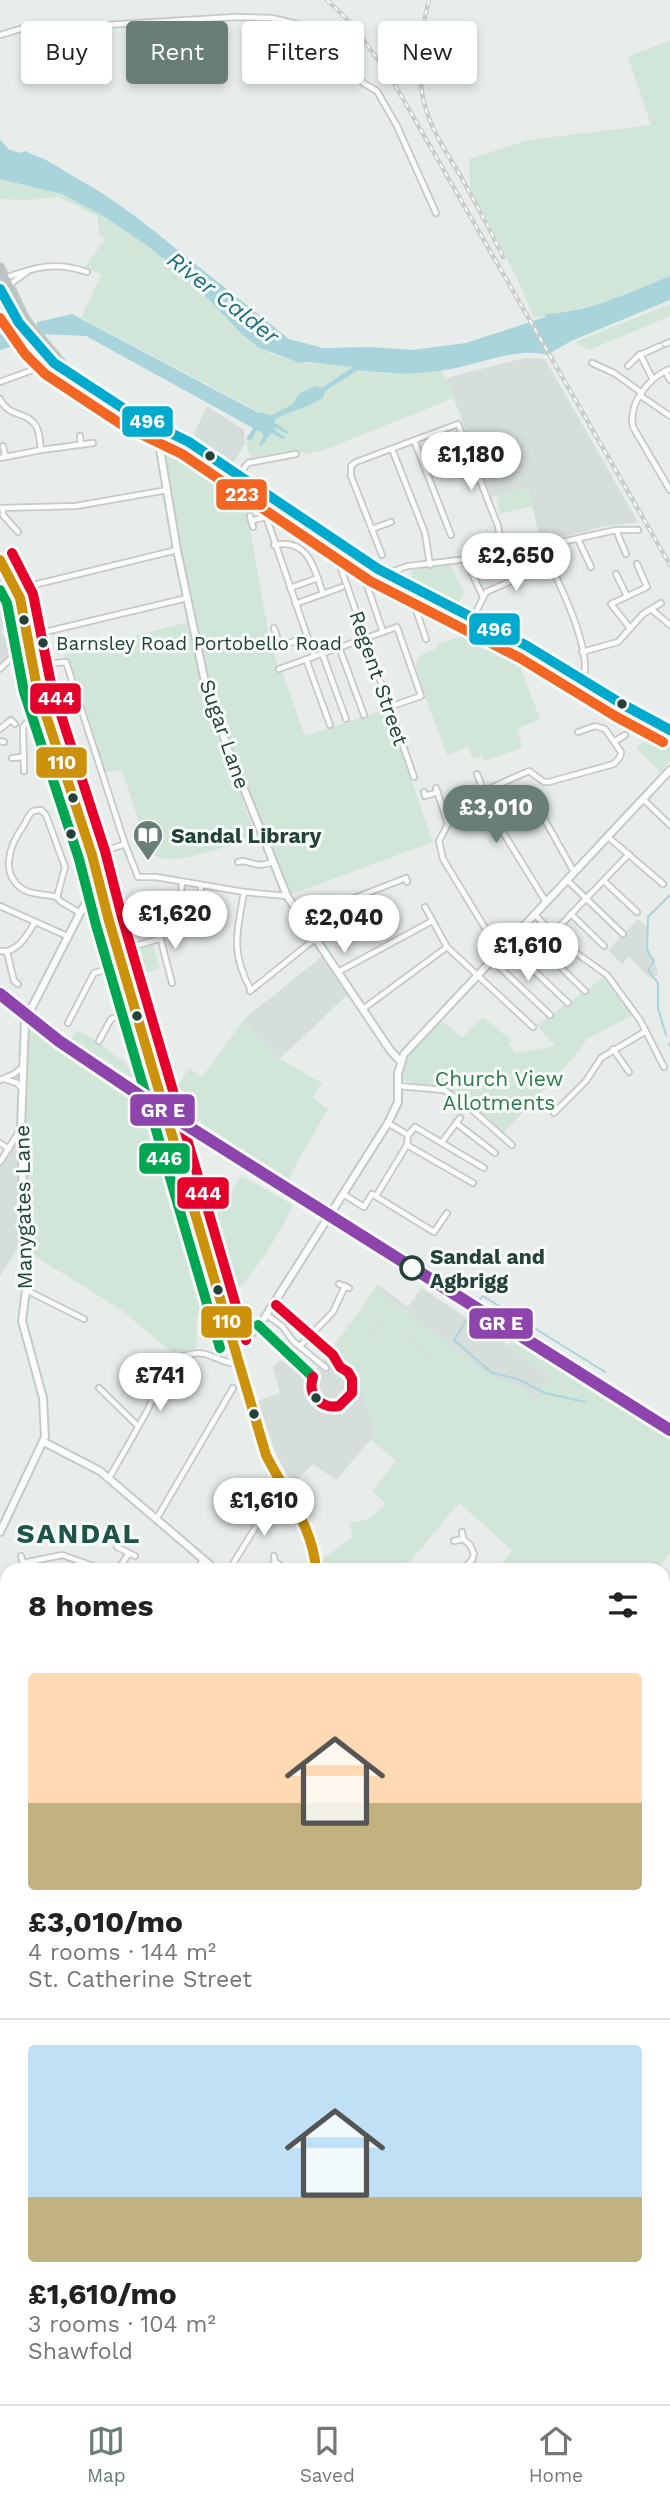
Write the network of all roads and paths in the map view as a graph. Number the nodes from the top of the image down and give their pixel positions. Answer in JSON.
{"nodes":[{"id":1,"x":0,"y":35,"type":"edge"},
{"id":2,"x":436,"y":213,"type":"dead end"},
{"id":3,"x":0,"y":268,"type":"edge"},
{"id":4,"x":87,"y":272,"type":"dead end"},
{"id":5,"x":4,"y":287,"type":"edge"},
{"id":6,"x":39,"y":344,"type":"junction"},
{"id":7,"x":665,"y":344,"type":"edge"},
{"id":8,"x":640,"y":354,"type":"junction"},
{"id":9,"x":51,"y":360,"type":"junction"},
{"id":10,"x":592,"y":363,"type":"dead end"},
{"id":11,"x":628,"y":366,"type":"dead end"},
{"id":12,"x":668,"y":370,"type":"edge"},
{"id":13,"x":70,"y":372,"type":"junction"},
{"id":14,"x":652,"y":378,"type":"junction"},
{"id":15,"x":670,"y":380,"type":"edge"},
{"id":16,"x":0,"y":382,"type":"edge"},
{"id":17,"x":641,"y":395,"type":"junction"},
{"id":18,"x":0,"y":399,"type":"edge"},
{"id":19,"x":114,"y":402,"type":"junction"},
{"id":20,"x":670,"y":415,"type":"edge"},
{"id":21,"x":152,"y":423,"type":"junction"},
{"id":22,"x":171,"y":433,"type":"junction"},
{"id":23,"x":80,"y":436,"type":"dead end"},
{"id":24,"x":414,"y":440,"type":"junction"},
{"id":25,"x":93,"y":443,"type":"dead end"},
{"id":26,"x":159,"y":443,"type":"junction"},
{"id":27,"x":82,"y":445,"type":"junction"},
{"id":28,"x":3,"y":446,"type":"dead end"},
{"id":29,"x":392,"y":449,"type":"junction"},
{"id":30,"x":41,"y":450,"type":"junction"},
{"id":31,"x":296,"y":454,"type":"dead end"},
{"id":32,"x":2,"y":456,"type":"edge"},
{"id":33,"x":238,"y":476,"type":"junction"},
{"id":34,"x":669,"y":487,"type":"edge"},
{"id":35,"x":257,"y":489,"type":"junction"},
{"id":36,"x":168,"y":490,"type":"junction"},
{"id":37,"x":1,"y":508,"type":"edge"},
{"id":38,"x":265,"y":517,"type":"junction"},
{"id":39,"x":251,"y":522,"type":"dead end"},
{"id":40,"x":391,"y":522,"type":"dead end"},
{"id":41,"x":372,"y":529,"type":"junction"},
{"id":42,"x":616,"y":530,"type":"junction"},
{"id":43,"x":638,"y":530,"type":"dead end"},
{"id":44,"x":18,"y":532,"type":"dead end"},
{"id":45,"x":452,"y":535,"type":"dead end"},
{"id":46,"x":578,"y":539,"type":"junction"},
{"id":47,"x":331,"y":540,"type":"junction"},
{"id":48,"x":274,"y":545,"type":"junction"},
{"id":49,"x":541,"y":547,"type":"junction"},
{"id":50,"x":177,"y":550,"type":"junction"},
{"id":51,"x":626,"y":554,"type":"dead end"},
{"id":52,"x":382,"y":555,"type":"dead end"},
{"id":53,"x":503,"y":555,"type":"junction"},
{"id":54,"x":357,"y":556,"type":"junction"},
{"id":55,"x":0,"y":560,"type":"edge"},
{"id":56,"x":466,"y":560,"type":"junction"},
{"id":57,"x":550,"y":564,"type":"junction"},
{"id":58,"x":636,"y":564,"type":"dead end"},
{"id":59,"x":430,"y":565,"type":"junction"},
{"id":60,"x":591,"y":566,"type":"dead end"},
{"id":61,"x":405,"y":567,"type":"junction"},
{"id":62,"x":386,"y":573,"type":"junction"},
{"id":63,"x":616,"y":574,"type":"dead end"},
{"id":64,"x":318,"y":578,"type":"junction"},
{"id":65,"x":405,"y":584,"type":"junction"},
{"id":66,"x":344,"y":586,"type":"junction"},
{"id":67,"x":290,"y":588,"type":"junction"},
{"id":68,"x":17,"y":589,"type":"junction"},
{"id":69,"x":323,"y":594,"type":"junction"},
{"id":70,"x":627,"y":596,"type":"junction"},
{"id":71,"x":483,"y":597,"type":"junction"},
{"id":72,"x":187,"y":598,"type":"junction"},
{"id":73,"x":661,"y":603,"type":"dead end"},
{"id":74,"x":295,"y":604,"type":"junction"},
{"id":75,"x":651,"y":609,"type":"junction"},
{"id":76,"x":475,"y":614,"type":"dead end"},
{"id":77,"x":670,"y":625,"type":"edge"},
{"id":78,"x":274,"y":628,"type":"dead end"},
{"id":79,"x":630,"y":628,"type":"junction"},
{"id":80,"x":383,"y":632,"type":"junction"},
{"id":81,"x":28,"y":636,"type":"junction"},
{"id":82,"x":307,"y":637,"type":"junction"},
{"id":83,"x":365,"y":638,"type":"junction"},
{"id":84,"x":426,"y":639,"type":"dead end"},
{"id":85,"x":339,"y":647,"type":"junction"},
{"id":86,"x":30,"y":651,"type":"junction"},
{"id":87,"x":582,"y":652,"type":"junction"},
{"id":88,"x":322,"y":653,"type":"junction"},
{"id":89,"x":314,"y":656,"type":"junction"},
{"id":90,"x":306,"y":659,"type":"junction"},
{"id":91,"x":32,"y":665,"type":"junction"},
{"id":92,"x":0,"y":669,"type":"edge"},
{"id":93,"x":279,"y":669,"type":"dead end"},
{"id":94,"x":583,"y":679,"type":"junction"},
{"id":95,"x":389,"y":707,"type":"junction"},
{"id":96,"x":45,"y":710,"type":"junction"},
{"id":97,"x":364,"y":715,"type":"dead end"},
{"id":98,"x":346,"y":719,"type":"dead end"},
{"id":99,"x":591,"y":719,"type":"dead end"},
{"id":100,"x":15,"y":724,"type":"dead end"},
{"id":101,"x":330,"y":724,"type":"dead end"},
{"id":102,"x":594,"y":726,"type":"junction"},
{"id":103,"x":0,"y":729,"type":"edge"},
{"id":104,"x":670,"y":730,"type":"edge"},
{"id":105,"x":578,"y":732,"type":"dead end"},
{"id":106,"x":625,"y":735,"type":"dead end"},
{"id":107,"x":615,"y":741,"type":"junction"},
{"id":108,"x":23,"y":757,"type":"junction"},
{"id":109,"x":12,"y":758,"type":"dead end"},
{"id":110,"x":670,"y":770,"type":"edge"},
{"id":111,"x":24,"y":771,"type":"dead end"},
{"id":112,"x":477,"y":774,"type":"dead end"},
{"id":113,"x":414,"y":777,"type":"dead end"},
{"id":114,"x":484,"y":791,"type":"junction"},
{"id":115,"x":424,"y":792,"type":"dead end"},
{"id":116,"x":532,"y":797,"type":"dead end"},
{"id":117,"x":643,"y":799,"type":"junction"},
{"id":118,"x":541,"y":812,"type":"junction"},
{"id":119,"x":533,"y":816,"type":"dead end"},
{"id":120,"x":670,"y":825,"type":"edge"},
{"id":121,"x":608,"y":836,"type":"junction"},
{"id":122,"x":125,"y":844,"type":"junction"},
{"id":123,"x":629,"y":854,"type":"junction"},
{"id":124,"x":92,"y":855,"type":"junction"},
{"id":125,"x":238,"y":862,"type":"dead end"},
{"id":126,"x":273,"y":862,"type":"junction"},
{"id":127,"x":574,"y":872,"type":"junction"},
{"id":128,"x":567,"y":880,"type":"junction"},
{"id":129,"x":604,"y":881,"type":"junction"},
{"id":130,"x":182,"y":882,"type":"junction"},
{"id":131,"x":407,"y":882,"type":"dead end"},
{"id":132,"x":663,"y":884,"type":"dead end"},
{"id":133,"x":201,"y":886,"type":"junction"},
{"id":134,"x":100,"y":888,"type":"junction"},
{"id":135,"x":244,"y":892,"type":"junction"},
{"id":136,"x":57,"y":897,"type":"junction"},
{"id":137,"x":287,"y":897,"type":"junction"},
{"id":138,"x":586,"y":898,"type":"junction"},
{"id":139,"x":546,"y":902,"type":"junction"},
{"id":140,"x":0,"y":906,"type":"edge"},
{"id":141,"x":425,"y":907,"type":"dead end"},
{"id":142,"x":637,"y":912,"type":"dead end"},
{"id":143,"x":80,"y":913,"type":"junction"},
{"id":144,"x":534,"y":914,"type":"junction"},
{"id":145,"x":571,"y":914,"type":"junction"},
{"id":146,"x":300,"y":915,"type":"junction"},
{"id":147,"x":200,"y":918,"type":"dead end"},
{"id":148,"x":179,"y":921,"type":"dead end"},
{"id":149,"x":432,"y":921,"type":"junction"},
{"id":150,"x":35,"y":922,"type":"junction"},
{"id":151,"x":157,"y":925,"type":"dead end"},
{"id":152,"x":520,"y":929,"type":"junction"},
{"id":153,"x":553,"y":933,"type":"junction"},
{"id":154,"x":623,"y":934,"type":"dead end"},
{"id":155,"x":67,"y":936,"type":"junction"},
{"id":156,"x":316,"y":938,"type":"junction"},
{"id":157,"x":159,"y":939,"type":"junction"},
{"id":158,"x":506,"y":944,"type":"junction"},
{"id":159,"x":604,"y":946,"type":"dead end"},
{"id":160,"x":447,"y":947,"type":"junction"},
{"id":161,"x":0,"y":951,"type":"edge"},
{"id":162,"x":118,"y":951,"type":"junction"},
{"id":163,"x":499,"y":951,"type":"junction"},
{"id":164,"x":7,"y":952,"type":"junction"},
{"id":165,"x":492,"y":960,"type":"junction"},
{"id":166,"x":122,"y":965,"type":"junction"},
{"id":167,"x":338,"y":972,"type":"junction"},
{"id":168,"x":477,"y":976,"type":"junction"},
{"id":169,"x":172,"y":983,"type":"dead end"},
{"id":170,"x":18,"y":984,"type":"dead end"},
{"id":171,"x":585,"y":991,"type":"dead end"},
{"id":172,"x":568,"y":1003,"type":"dead end"},
{"id":173,"x":363,"y":1009,"type":"junction"},
{"id":174,"x":135,"y":1010,"type":"junction"},
{"id":175,"x":551,"y":1015,"type":"dead end"},
{"id":176,"x":68,"y":1023,"type":"dead end"},
{"id":177,"x":533,"y":1027,"type":"dead end"},
{"id":178,"x":646,"y":1031,"type":"junction"},
{"id":179,"x":99,"y":1041,"type":"dead end"},
{"id":180,"x":612,"y":1049,"type":"junction"},
{"id":181,"x":400,"y":1061,"type":"junction"},
{"id":182,"x":24,"y":1066,"type":"junction"},
{"id":183,"x":664,"y":1067,"type":"dead end"},
{"id":184,"x":629,"y":1072,"type":"dead end"},
{"id":185,"x":1,"y":1080,"type":"edge"},
{"id":186,"x":398,"y":1086,"type":"junction"},
{"id":187,"x":23,"y":1091,"type":"junction"},
{"id":188,"x":554,"y":1113,"type":"dead end"},
{"id":189,"x":388,"y":1123,"type":"junction"},
{"id":190,"x":20,"y":1128,"type":"junction"},
{"id":191,"x":408,"y":1135,"type":"junction"},
{"id":192,"x":442,"y":1142,"type":"junction"},
{"id":193,"x":0,"y":1143,"type":"edge"},
{"id":194,"x":407,"y":1145,"type":"junction"},
{"id":195,"x":512,"y":1145,"type":"dead end"},
{"id":196,"x":9,"y":1149,"type":"junction"},
{"id":197,"x":495,"y":1153,"type":"dead end"},
{"id":198,"x":0,"y":1162,"type":"edge"},
{"id":199,"x":484,"y":1168,"type":"dead end"},
{"id":200,"x":457,"y":1174,"type":"junction"},
{"id":201,"x":453,"y":1181,"type":"dead end"},
{"id":202,"x":473,"y":1183,"type":"dead end"},
{"id":203,"x":343,"y":1194,"type":"junction"},
{"id":204,"x":376,"y":1196,"type":"junction"},
{"id":205,"x":447,"y":1213,"type":"dead end"},
{"id":206,"x":344,"y":1286,"type":"dead end"},
{"id":207,"x":26,"y":1290,"type":"junction"},
{"id":208,"x":267,"y":1315,"type":"junction"},
{"id":209,"x":84,"y":1319,"type":"dead end"},
{"id":210,"x":233,"y":1345,"type":"junction"},
{"id":211,"x":300,"y":1346,"type":"junction"},
{"id":212,"x":239,"y":1363,"type":"junction"},
{"id":213,"x":326,"y":1368,"type":"dead end"},
{"id":214,"x":99,"y":1388,"type":"dead end"},
{"id":215,"x":233,"y":1388,"type":"dead end"},
{"id":216,"x":138,"y":1427,"type":"junction"},
{"id":217,"x":44,"y":1442,"type":"junction"},
{"id":218,"x":109,"y":1478,"type":"junction"},
{"id":219,"x":281,"y":1486,"type":"junction"},
{"id":220,"x":287,"y":1494,"type":"junction"},
{"id":221,"x":251,"y":1510,"type":"dead end"},
{"id":222,"x":157,"y":1518,"type":"junction"},
{"id":223,"x":0,"y":1532,"type":"edge"},
{"id":224,"x":462,"y":1532,"type":"dead end"},
{"id":225,"x":463,"y":1539,"type":"junction"},
{"id":226,"x":454,"y":1541,"type":"dead end"},
{"id":227,"x":117,"y":1547,"type":"dead end"},
{"id":228,"x":129,"y":1553,"type":"junction"},
{"id":229,"x":21,"y":1556,"type":"dead end"},
{"id":230,"x":135,"y":1556,"type":"dead end"},
{"id":231,"x":203,"y":1559,"type":"junction"},
{"id":232,"x":23,"y":1563,"type":"joint"},
{"id":233,"x":85,"y":1563,"type":"edge"},
{"id":234,"x":123,"y":1563,"type":"edge"},
{"id":235,"x":201,"y":1563,"type":"edge"},
{"id":236,"x":208,"y":1563,"type":"edge"},
{"id":237,"x":233,"y":1563,"type":"edge"},
{"id":238,"x":315,"y":1563,"type":"edge"},
{"id":239,"x":469,"y":1563,"type":"edge"}],
"edges":[{"from":1,"to":2,"type":"street"},
{"from":3,"to":5,"type":"highway"},
{"from":4,"to":5,"type":"street"},
{"from":5,"to":6,"type":"highway"},
{"from":6,"to":9,"type":"highway"},
{"from":6,"to":13,"type":"highway"},
{"from":7,"to":8,"type":"street"},
{"from":8,"to":11,"type":"street"},
{"from":8,"to":14,"type":"street"},
{"from":9,"to":13,"type":"highway"},
{"from":9,"to":16,"type":"street"},
{"from":10,"to":17,"type":"street"},
{"from":12,"to":14,"type":"street"},
{"from":12,"to":15,"type":"street"},
{"from":13,"to":19,"type":"highway"},
{"from":13,"to":19,"type":"street"},
{"from":14,"to":17,"type":"street"},
{"from":17,"to":20,"type":"street"},
{"from":17,"to":34,"type":"street"},
{"from":18,"to":30,"type":"street"},
{"from":19,"to":21,"type":"highway"},
{"from":21,"to":22,"type":"highway"},
{"from":21,"to":26,"type":"street","name":"Sugar Lane"},
{"from":22,"to":26,"type":"street"},
{"from":22,"to":33,"type":"highway"},
{"from":23,"to":27,"type":"street"},
{"from":24,"to":29,"type":"street"},
{"from":24,"to":45,"type":"street"},
{"from":24,"to":53,"type":"street"},
{"from":25,"to":27,"type":"street"},
{"from":26,"to":36,"type":"street","name":"Sugar Lane"},
{"from":27,"to":30,"type":"street"},
{"from":28,"to":32,"type":"street"},
{"from":29,"to":41,"type":"street"},
{"from":29,"to":59,"type":"street"},
{"from":30,"to":32,"type":"street"},
{"from":31,"to":33,"type":"street"},
{"from":33,"to":35,"type":"highway"},
{"from":35,"to":38,"type":"street"},
{"from":35,"to":47,"type":"highway"},
{"from":36,"to":37,"type":"street"},
{"from":36,"to":50,"type":"street","name":"Sugar Lane"},
{"from":37,"to":44,"type":"street"},
{"from":38,"to":39,"type":"street"},
{"from":38,"to":48,"type":"street"},
{"from":40,"to":41,"type":"street"},
{"from":41,"to":52,"type":"street"},
{"from":42,"to":43,"type":"street"},
{"from":42,"to":46,"type":"street"},
{"from":42,"to":51,"type":"street"},
{"from":46,"to":49,"type":"street"},
{"from":46,"to":60,"type":"street"},
{"from":47,"to":54,"type":"highway"},
{"from":47,"to":66,"type":"street","name":"Regent Street"},
{"from":48,"to":64,"type":"street"},
{"from":48,"to":67,"type":"street"},
{"from":49,"to":53,"type":"street"},
{"from":49,"to":57,"type":"street"},
{"from":50,"to":68,"type":"street"},
{"from":50,"to":72,"type":"street","name":"Sugar Lane"},
{"from":53,"to":56,"type":"street"},
{"from":54,"to":62,"type":"highway"},
{"from":54,"to":80,"type":"street"},
{"from":55,"to":68,"type":"main road"},
{"from":56,"to":59,"type":"street"},
{"from":56,"to":71,"type":"street"},
{"from":57,"to":71,"type":"street"},
{"from":57,"to":87,"type":"street"},
{"from":58,"to":70,"type":"street"},
{"from":59,"to":61,"type":"street"},
{"from":61,"to":62,"type":"street"},
{"from":61,"to":65,"type":"street"},
{"from":62,"to":65,"type":"highway"},
{"from":63,"to":70,"type":"street"},
{"from":64,"to":67,"type":"street"},
{"from":64,"to":69,"type":"street"},
{"from":65,"to":84,"type":"street"},
{"from":65,"to":94,"type":"highway"},
{"from":66,"to":69,"type":"street"},
{"from":66,"to":83,"type":"street","name":"Regent Street"},
{"from":67,"to":74,"type":"street"},
{"from":68,"to":81,"type":"main road"},
{"from":69,"to":74,"type":"street"},
{"from":70,"to":79,"type":"street"},
{"from":71,"to":76,"type":"street"},
{"from":72,"to":81,"type":"street"},
{"from":72,"to":126,"type":"street","name":"Sugar Lane"},
{"from":73,"to":75,"type":"street"},
{"from":74,"to":82,"type":"street"},
{"from":75,"to":77,"type":"street"},
{"from":75,"to":79,"type":"street"},
{"from":78,"to":82,"type":"street"},
{"from":79,"to":87,"type":"street"},
{"from":80,"to":83,"type":"street"},
{"from":80,"to":95,"type":"street"},
{"from":81,"to":86,"type":"main road"},
{"from":82,"to":89,"type":"street"},
{"from":83,"to":85,"type":"street"},
{"from":83,"to":95,"type":"street","name":"Regent Street"},
{"from":85,"to":88,"type":"street"},
{"from":85,"to":97,"type":"street"},
{"from":86,"to":91,"type":"main road"},
{"from":86,"to":92,"type":"street"},
{"from":87,"to":94,"type":"street"},
{"from":88,"to":89,"type":"street"},
{"from":88,"to":98,"type":"street"},
{"from":89,"to":90,"type":"street"},
{"from":90,"to":93,"type":"street"},
{"from":90,"to":101,"type":"street"},
{"from":91,"to":96,"type":"main road"},
{"from":91,"to":122,"type":"street"},
{"from":94,"to":104,"type":"highway"},
{"from":95,"to":113,"type":"street","name":"Regent Street"},
{"from":96,"to":108,"type":"street"},
{"from":96,"to":124,"type":"main road"},
{"from":99,"to":102,"type":"street"},
{"from":100,"to":103,"type":"street"},
{"from":102,"to":105,"type":"street"},
{"from":102,"to":107,"type":"street"},
{"from":106,"to":107,"type":"street"},
{"from":107,"to":114,"type":"street"},
{"from":108,"to":109,"type":"street"},
{"from":108,"to":111,"type":"street"},
{"from":110,"to":117,"type":"street"},
{"from":112,"to":114,"type":"street"},
{"from":114,"to":139,"type":"street"},
{"from":115,"to":163,"type":"street"},
{"from":116,"to":118,"type":"street"},
{"from":117,"to":120,"type":"street"},
{"from":117,"to":121,"type":"street"},
{"from":118,"to":119,"type":"street"},
{"from":118,"to":127,"type":"street"},
{"from":121,"to":123,"type":"street"},
{"from":121,"to":127,"type":"street"},
{"from":122,"to":124,"type":"street"},
{"from":122,"to":130,"type":"street"},
{"from":123,"to":129,"type":"street"},
{"from":123,"to":132,"type":"street"},
{"from":124,"to":134,"type":"main road"},
{"from":125,"to":126,"type":"street"},
{"from":126,"to":137,"type":"street","name":"Sugar Lane"},
{"from":127,"to":128,"type":"street"},
{"from":128,"to":138,"type":"street"},
{"from":128,"to":139,"type":"street"},
{"from":129,"to":138,"type":"street"},
{"from":129,"to":142,"type":"street"},
{"from":130,"to":133,"type":"street"},
{"from":130,"to":148,"type":"street"},
{"from":131,"to":146,"type":"street"},
{"from":133,"to":135,"type":"street"},
{"from":133,"to":147,"type":"street"},
{"from":134,"to":143,"type":"street","name":"Manygates Lane"},
{"from":134,"to":162,"type":"main road"},
{"from":135,"to":137,"type":"street"},
{"from":135,"to":156,"type":"street"},
{"from":136,"to":136,"type":"street"},
{"from":136,"to":143,"type":"street"},
{"from":137,"to":146,"type":"street","name":"Sugar Lane"},
{"from":138,"to":145,"type":"street"},
{"from":138,"to":154,"type":"street"},
{"from":139,"to":144,"type":"street"},
{"from":140,"to":150,"type":"street"},
{"from":141,"to":149,"type":"street"},
{"from":143,"to":155,"type":"street","name":"Manygates Lane"},
{"from":144,"to":152,"type":"street"},
{"from":144,"to":153,"type":"street"},
{"from":145,"to":153,"type":"street"},
{"from":145,"to":159,"type":"street"},
{"from":146,"to":156,"type":"street","name":"Sugar Lane"},
{"from":149,"to":160,"type":"street"},
{"from":149,"to":167,"type":"street"},
{"from":150,"to":155,"type":"street"},
{"from":150,"to":164,"type":"street"},
{"from":151,"to":157,"type":"street"},
{"from":152,"to":158,"type":"street"},
{"from":152,"to":171,"type":"street"},
{"from":153,"to":178,"type":"street"},
{"from":155,"to":182,"type":"street","name":"Manygates Lane"},
{"from":156,"to":167,"type":"street","name":"Sugar Lane"},
{"from":157,"to":162,"type":"street"},
{"from":157,"to":169,"type":"street"},
{"from":158,"to":163,"type":"street"},
{"from":158,"to":172,"type":"street"},
{"from":160,"to":168,"type":"street"},
{"from":160,"to":173,"type":"street"},
{"from":161,"to":164,"type":"street"},
{"from":162,"to":166,"type":"main road"},
{"from":163,"to":165,"type":"street"},
{"from":164,"to":170,"type":"street"},
{"from":165,"to":168,"type":"street"},
{"from":165,"to":175,"type":"street"},
{"from":166,"to":174,"type":"main road"},
{"from":166,"to":176,"type":"street"},
{"from":167,"to":173,"type":"street","name":"Sugar Lane"},
{"from":168,"to":177,"type":"street"},
{"from":168,"to":181,"type":"street"},
{"from":173,"to":181,"type":"street","name":"Sugar Lane"},
{"from":174,"to":179,"type":"street"},
{"from":174,"to":210,"type":"main road"},
{"from":178,"to":180,"type":"street"},
{"from":178,"to":183,"type":"street"},
{"from":180,"to":184,"type":"street"},
{"from":180,"to":188,"type":"street"},
{"from":181,"to":186,"type":"street"},
{"from":182,"to":185,"type":"street"},
{"from":182,"to":187,"type":"street","name":"Manygates Lane"},
{"from":185,"to":187,"type":"street"},
{"from":186,"to":189,"type":"street"},
{"from":186,"to":195,"type":"street"},
{"from":187,"to":190,"type":"street","name":"Manygates Lane"},
{"from":189,"to":191,"type":"street"},
{"from":189,"to":203,"type":"street"},
{"from":190,"to":196,"type":"street"},
{"from":190,"to":207,"type":"street","name":"Manygates Lane"},
{"from":191,"to":192,"type":"street"},
{"from":191,"to":194,"type":"street"},
{"from":192,"to":197,"type":"street"},
{"from":192,"to":199,"type":"street"},
{"from":193,"to":196,"type":"street"},
{"from":194,"to":200,"type":"street"},
{"from":194,"to":204,"type":"street"},
{"from":196,"to":198,"type":"street"},
{"from":200,"to":201,"type":"street"},
{"from":200,"to":202,"type":"street"},
{"from":203,"to":204,"type":"street"},
{"from":203,"to":208,"type":"street"},
{"from":204,"to":205,"type":"street"},
{"from":206,"to":211,"type":"street"},
{"from":207,"to":209,"type":"street"},
{"from":207,"to":217,"type":"street","name":"Manygates Lane"},
{"from":208,"to":210,"type":"street"},
{"from":208,"to":211,"type":"street"},
{"from":210,"to":212,"type":"main road"},
{"from":211,"to":213,"type":"street"},
{"from":212,"to":216,"type":"street"},
{"from":212,"to":219,"type":"main road"},
{"from":214,"to":216,"type":"street"},
{"from":215,"to":222,"type":"street"},
{"from":216,"to":218,"type":"street"},
{"from":217,"to":218,"type":"street"},
{"from":217,"to":223,"type":"street","name":"Manygates Lane"},
{"from":218,"to":222,"type":"street"},
{"from":219,"to":220,"type":"main road"},
{"from":219,"to":221,"type":"street"},
{"from":220,"to":237,"type":"street"},
{"from":220,"to":238,"type":"main road"},
{"from":222,"to":231,"type":"street"},
{"from":224,"to":225,"type":"street"},
{"from":225,"to":226,"type":"street"},
{"from":225,"to":239,"type":"street"},
{"from":227,"to":228,"type":"street"},
{"from":228,"to":230,"type":"street"},
{"from":228,"to":234,"type":"street"},
{"from":229,"to":232,"type":"street"},
{"from":231,"to":235,"type":"street"},
{"from":231,"to":236,"type":"street"},
{"from":232,"to":233,"type":"street"}]}
